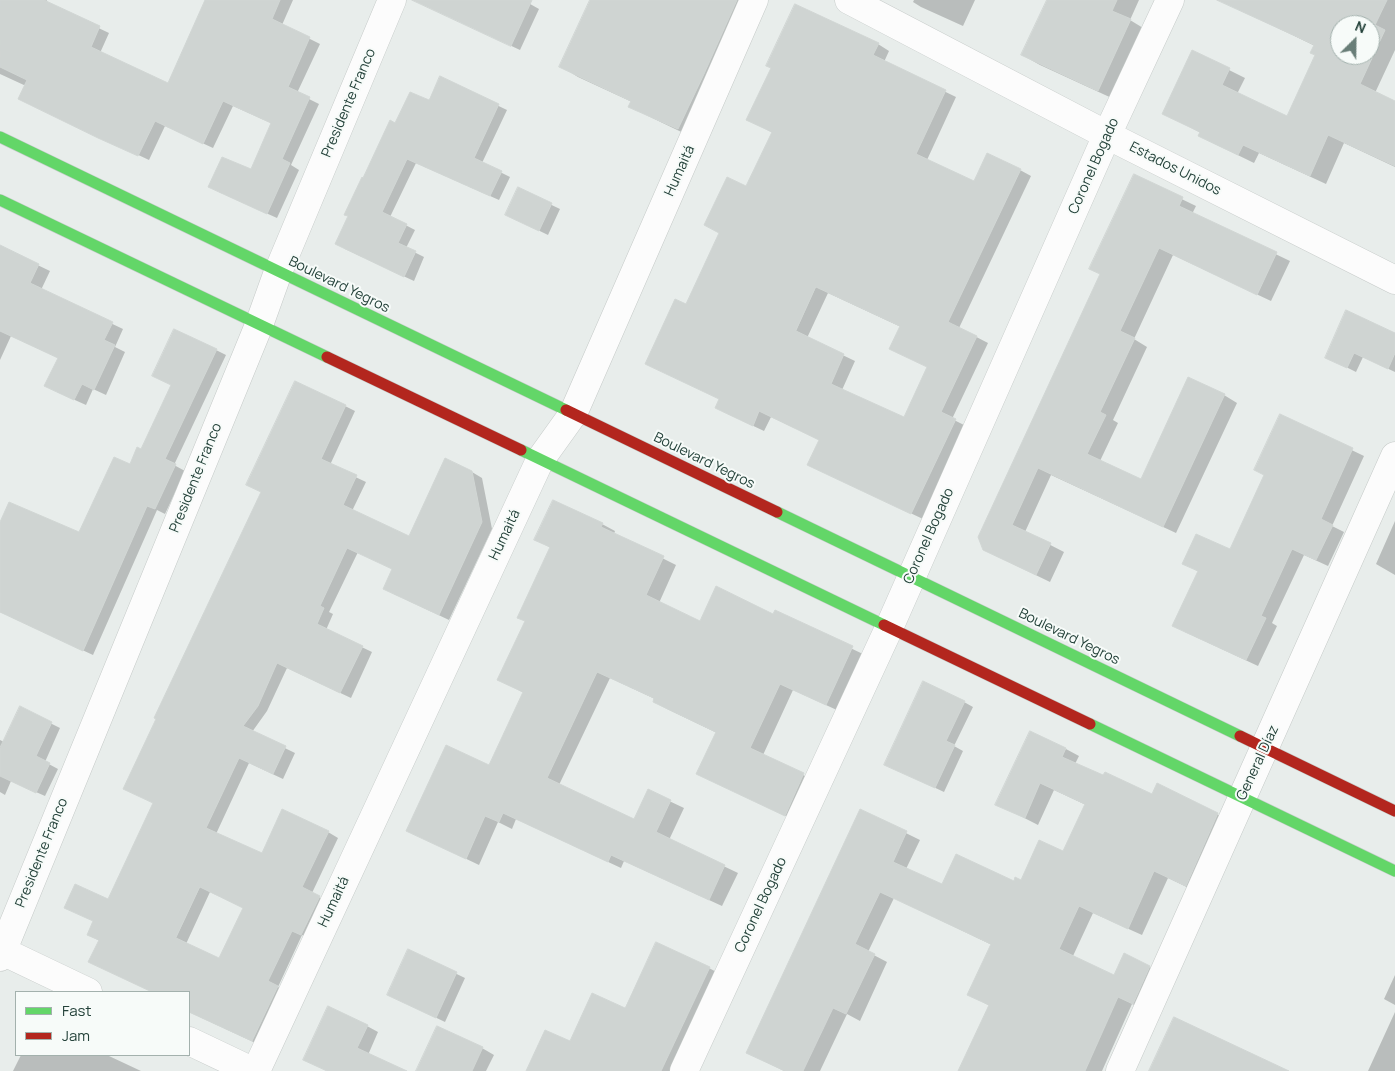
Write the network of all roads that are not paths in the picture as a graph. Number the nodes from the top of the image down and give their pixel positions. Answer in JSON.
{"nodes":[{"id":1,"x":392,"y":0,"type":"edge"},
{"id":2,"x":754,"y":0,"type":"edge"},
{"id":3,"x":849,"y":0,"type":"edge"},
{"id":4,"x":1170,"y":0,"type":"edge"},
{"id":5,"x":1108,"y":135,"type":"junction"},
{"id":6,"x":0,"y":137,"type":"edge"},
{"id":7,"x":0,"y":200,"type":"edge"},
{"id":8,"x":278,"y":272,"type":"junction"},
{"id":9,"x":1395,"y":280,"type":"edge"},
{"id":10,"x":258,"y":324,"type":"junction"},
{"id":11,"x":573,"y":414,"type":"junction"},
{"id":12,"x":1395,"y":456,"type":"edge"},
{"id":13,"x":540,"y":460,"type":"junction"},
{"id":14,"x":911,"y":577,"type":"junction"},
{"id":15,"x":889,"y":628,"type":"junction"},
{"id":16,"x":1265,"y":748,"type":"junction"},
{"id":17,"x":1242,"y":797,"type":"junction"},
{"id":18,"x":1395,"y":811,"type":"edge"},
{"id":19,"x":1395,"y":871,"type":"edge"},
{"id":20,"x":1,"y":953,"type":"edge"},
{"id":21,"x":86,"y":991,"type":"edge"},
{"id":22,"x":190,"y":1040,"type":"edge"},
{"id":23,"x":254,"y":1071,"type":"edge"},
{"id":24,"x":684,"y":1071,"type":"edge"},
{"id":25,"x":1120,"y":1071,"type":"edge"}],
"edges":[{"from":1,"to":8,"type":"street","name":"Presidente Franco"},
{"from":2,"to":11,"type":"street","name":"Humaitá"},
{"from":3,"to":5,"type":"street","name":"Estados Unidos"},
{"from":4,"to":5,"type":"street","name":"Coronel Bogado"},
{"from":5,"to":9,"type":"street","name":"Estados Unidos"},
{"from":5,"to":14,"type":"street","name":"Coronel Bogado"},
{"from":6,"to":8,"type":"main road","name":"Boulevard Yegros"},
{"from":7,"to":10,"type":"main road"},
{"from":8,"to":10,"type":"street","name":"Presidente Franco"},
{"from":8,"to":11,"type":"main road","name":"Boulevard Yegros"},
{"from":10,"to":13,"type":"main road"},
{"from":10,"to":20,"type":"street","name":"Presidente Franco"},
{"from":11,"to":13,"type":"street","name":"Humaitá"},
{"from":11,"to":14,"type":"main road","name":"Boulevard Yegros"},
{"from":12,"to":16,"type":"street","name":"General Díaz"},
{"from":13,"to":15,"type":"main road"},
{"from":13,"to":23,"type":"street","name":"Humaitá"},
{"from":14,"to":15,"type":"street","name":"Coronel Bogado"},
{"from":14,"to":16,"type":"main road","name":"Boulevard Yegros"},
{"from":15,"to":17,"type":"main road"},
{"from":15,"to":24,"type":"street","name":"Coronel Bogado"},
{"from":16,"to":17,"type":"street","name":"General Díaz"},
{"from":16,"to":18,"type":"main road","name":"Boulevard Yegros"},
{"from":17,"to":19,"type":"main road"},
{"from":17,"to":25,"type":"street","name":"General Díaz"},
{"from":20,"to":21,"type":"street"},
{"from":22,"to":23,"type":"street"}]}
